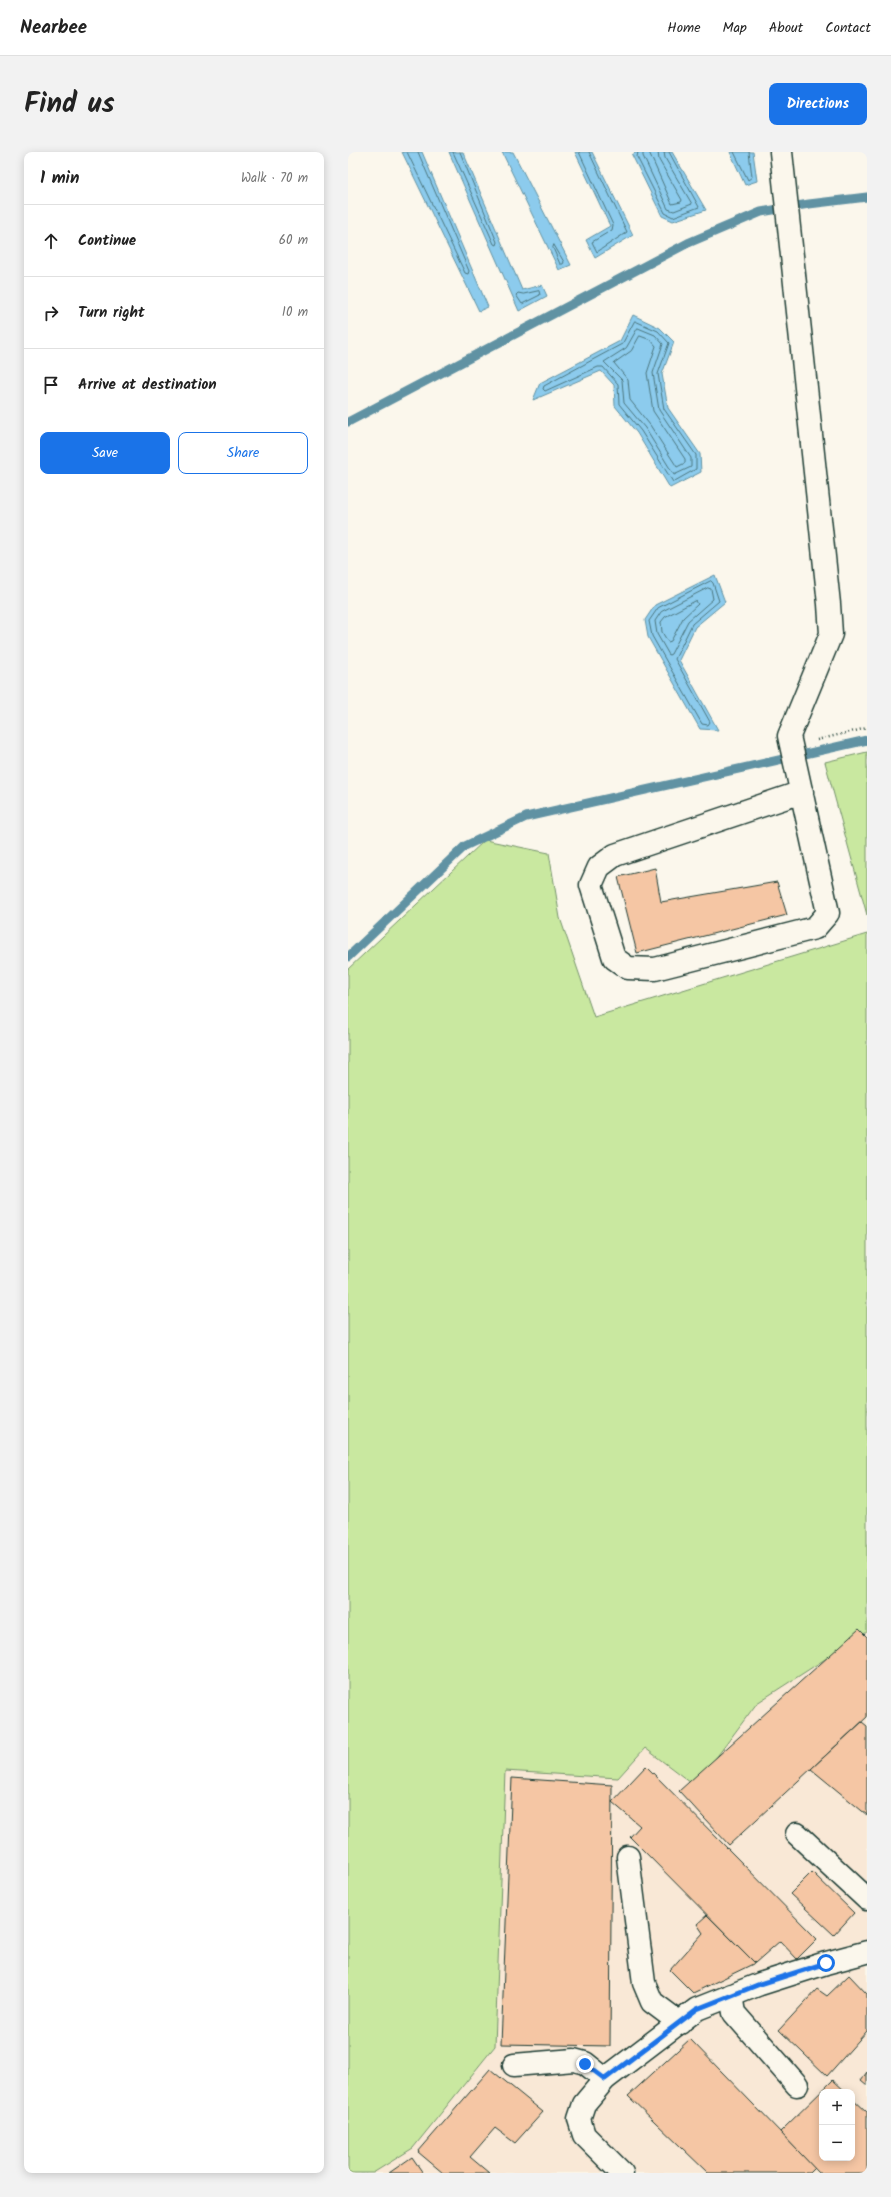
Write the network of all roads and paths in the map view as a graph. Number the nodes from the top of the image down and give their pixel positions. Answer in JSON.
{"nodes":[{"id":1,"x":782,"y":152,"type":"edge"},
{"id":2,"x":867,"y":728,"type":"edge"},
{"id":3,"x":791,"y":746,"type":"junction"},
{"id":4,"x":802,"y":792,"type":"junction"},
{"id":5,"x":797,"y":1834,"type":"dead end"},
{"id":6,"x":628,"y":1857,"type":"dead end"},
{"id":7,"x":867,"y":1899,"type":"edge"},
{"id":8,"x":867,"y":1952,"type":"edge"},
{"id":9,"x":732,"y":1995,"type":"junction"},
{"id":10,"x":680,"y":2023,"type":"junction"},
{"id":11,"x":514,"y":2065,"type":"dead end"},
{"id":12,"x":605,"y":2079,"type":"junction"},
{"id":13,"x":797,"y":2085,"type":"dead end"},
{"id":14,"x":622,"y":2173,"type":"edge"}],
"edges":[{"from":1,"to":3,"type":"street"},
{"from":2,"to":3,"type":"path"},
{"from":3,"to":4,"type":"street"},
{"from":4,"to":4,"type":"street"},
{"from":5,"to":7,"type":"street"},
{"from":6,"to":10,"type":"street"},
{"from":8,"to":9,"type":"street"},
{"from":9,"to":10,"type":"street"},
{"from":9,"to":13,"type":"street"},
{"from":10,"to":12,"type":"street"},
{"from":11,"to":12,"type":"street"},
{"from":12,"to":14,"type":"street"}]}
